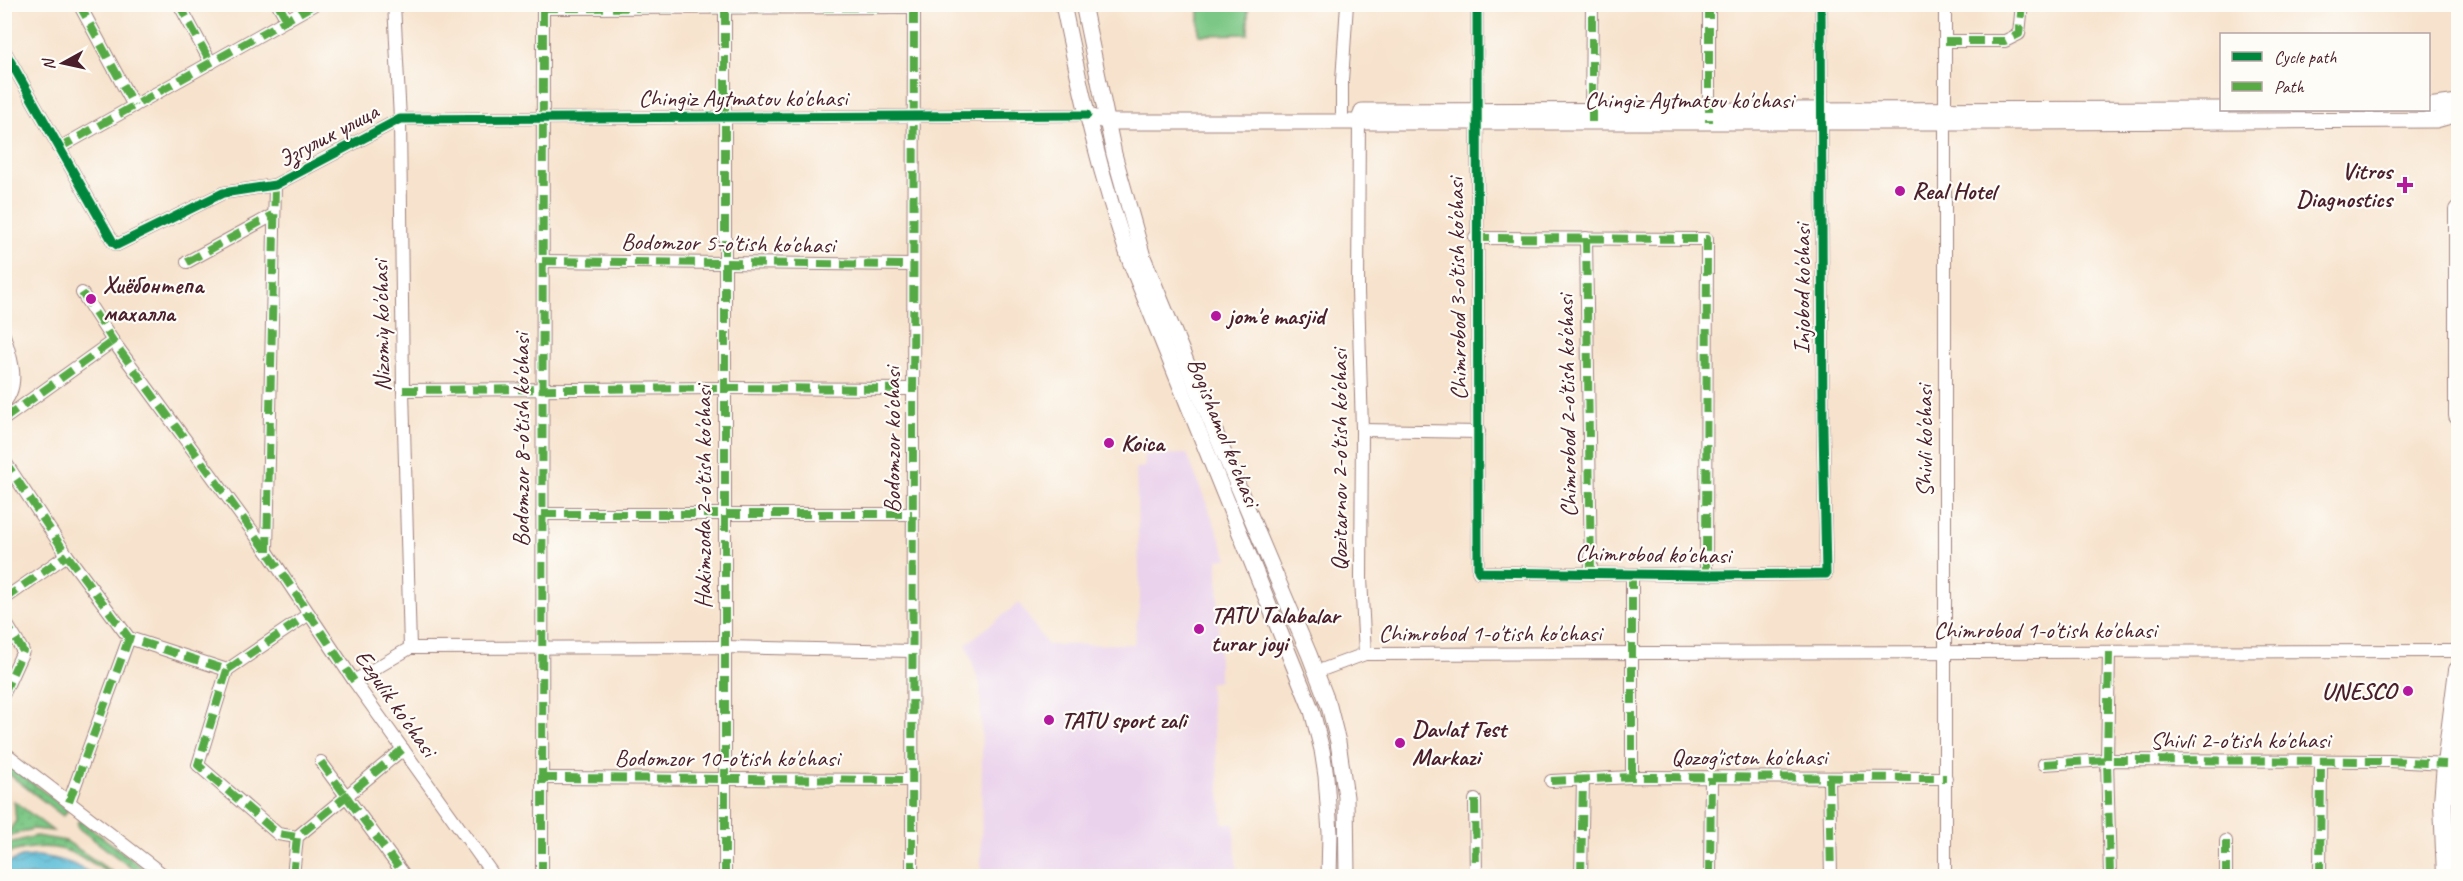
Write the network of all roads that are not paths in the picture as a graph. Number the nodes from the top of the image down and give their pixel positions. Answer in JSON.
{"nodes":[{"id":1,"x":79,"y":4,"type":"edge"},
{"id":2,"x":179,"y":4,"type":"edge"},
{"id":3,"x":278,"y":4,"type":"edge"},
{"id":4,"x":315,"y":4,"type":"edge"},
{"id":5,"x":394,"y":4,"type":"edge"},
{"id":6,"x":1063,"y":4,"type":"edge"},
{"id":7,"x":1083,"y":4,"type":"edge"},
{"id":8,"x":1347,"y":4,"type":"edge"},
{"id":9,"x":1477,"y":4,"type":"edge"},
{"id":10,"x":1592,"y":4,"type":"edge"},
{"id":11,"x":1709,"y":4,"type":"edge"},
{"id":12,"x":1821,"y":4,"type":"edge"},
{"id":13,"x":1945,"y":4,"type":"edge"},
{"id":14,"x":2022,"y":4,"type":"edge"},
{"id":15,"x":543,"y":6,"type":"edge"},
{"id":16,"x":725,"y":6,"type":"edge"},
{"id":17,"x":914,"y":6,"type":"edge"},
{"id":18,"x":287,"y":20,"type":"junction"},
{"id":19,"x":1945,"y":41,"type":"junction"},
{"id":20,"x":4,"y":50,"type":"edge"},
{"id":21,"x":211,"y":63,"type":"junction"},
{"id":22,"x":2458,"y":102,"type":"edge"},
{"id":23,"x":134,"y":106,"type":"junction"},
{"id":24,"x":2220,"y":109,"type":"edge"},
{"id":25,"x":2432,"y":113,"type":"edge"},
{"id":26,"x":2458,"y":114,"type":"edge"},
{"id":27,"x":1087,"y":115,"type":"junction"},
{"id":28,"x":1106,"y":116,"type":"junction"},
{"id":29,"x":1342,"y":116,"type":"junction"},
{"id":30,"x":1359,"y":116,"type":"junction"},
{"id":31,"x":1476,"y":116,"type":"junction"},
{"id":32,"x":1592,"y":116,"type":"junction"},
{"id":33,"x":1709,"y":116,"type":"junction"},
{"id":34,"x":1821,"y":116,"type":"junction"},
{"id":35,"x":1944,"y":116,"type":"junction"},
{"id":36,"x":724,"y":117,"type":"junction"},
{"id":37,"x":913,"y":117,"type":"junction"},
{"id":38,"x":543,"y":118,"type":"junction"},
{"id":39,"x":400,"y":119,"type":"junction"},
{"id":40,"x":2458,"y":128,"type":"edge"},
{"id":41,"x":59,"y":148,"type":"junction"},
{"id":42,"x":274,"y":185,"type":"junction"},
{"id":43,"x":2458,"y":210,"type":"edge"},
{"id":44,"x":273,"y":214,"type":"junction"},
{"id":45,"x":1476,"y":238,"type":"junction"},
{"id":46,"x":1586,"y":238,"type":"junction"},
{"id":47,"x":542,"y":261,"type":"junction"},
{"id":48,"x":187,"y":262,"type":"dead end"},
{"id":49,"x":724,"y":264,"type":"junction"},
{"id":50,"x":913,"y":265,"type":"junction"},
{"id":51,"x":82,"y":293,"type":"dead end"},
{"id":52,"x":4,"y":335,"type":"edge"},
{"id":53,"x":113,"y":341,"type":"junction"},
{"id":54,"x":724,"y":388,"type":"junction"},
{"id":55,"x":542,"y":389,"type":"junction"},
{"id":56,"x":913,"y":389,"type":"junction"},
{"id":57,"x":403,"y":390,"type":"junction"},
{"id":58,"x":4,"y":403,"type":"edge"},
{"id":59,"x":2458,"y":416,"type":"edge"},
{"id":60,"x":4,"y":419,"type":"edge"},
{"id":61,"x":1362,"y":430,"type":"junction"},
{"id":62,"x":1479,"y":432,"type":"junction"},
{"id":63,"x":1216,"y":454,"type":"junction"},
{"id":64,"x":4,"y":460,"type":"edge"},
{"id":65,"x":542,"y":514,"type":"junction"},
{"id":66,"x":724,"y":514,"type":"junction"},
{"id":67,"x":912,"y":514,"type":"junction"},
{"id":68,"x":267,"y":551,"type":"junction"},
{"id":69,"x":67,"y":555,"type":"junction"},
{"id":70,"x":1479,"y":572,"type":"joint"},
{"id":71,"x":1591,"y":573,"type":"junction"},
{"id":72,"x":1632,"y":573,"type":"junction"},
{"id":73,"x":1826,"y":573,"type":"joint"},
{"id":74,"x":1706,"y":575,"type":"junction"},
{"id":75,"x":4,"y":599,"type":"edge"},
{"id":76,"x":309,"y":614,"type":"junction"},
{"id":77,"x":4,"y":620,"type":"edge"},
{"id":78,"x":129,"y":638,"type":"junction"},
{"id":79,"x":542,"y":646,"type":"junction"},
{"id":80,"x":724,"y":647,"type":"junction"},
{"id":81,"x":410,"y":648,"type":"junction"},
{"id":82,"x":1944,"y":650,"type":"junction"},
{"id":83,"x":912,"y":651,"type":"junction"},
{"id":84,"x":2458,"y":651,"type":"edge"},
{"id":85,"x":2109,"y":652,"type":"junction"},
{"id":86,"x":1365,"y":654,"type":"junction"},
{"id":87,"x":1632,"y":654,"type":"junction"},
{"id":88,"x":226,"y":670,"type":"junction"},
{"id":89,"x":2458,"y":670,"type":"edge"},
{"id":90,"x":1316,"y":672,"type":"junction"},
{"id":91,"x":354,"y":681,"type":"junction"},
{"id":92,"x":4,"y":693,"type":"edge"},
{"id":93,"x":403,"y":748,"type":"junction"},
{"id":94,"x":4,"y":752,"type":"edge"},
{"id":95,"x":2107,"y":760,"type":"junction"},
{"id":96,"x":321,"y":762,"type":"dead end"},
{"id":97,"x":2321,"y":762,"type":"junction"},
{"id":98,"x":2044,"y":764,"type":"dead end"},
{"id":99,"x":2440,"y":765,"type":"junction"},
{"id":100,"x":1632,"y":777,"type":"junction"},
{"id":101,"x":542,"y":778,"type":"junction"},
{"id":102,"x":724,"y":778,"type":"junction"},
{"id":103,"x":1711,"y":778,"type":"junction"},
{"id":104,"x":1829,"y":778,"type":"junction"},
{"id":105,"x":1946,"y":778,"type":"junction"},
{"id":106,"x":1583,"y":779,"type":"junction"},
{"id":107,"x":912,"y":780,"type":"junction"},
{"id":108,"x":1551,"y":781,"type":"dead end"},
{"id":109,"x":346,"y":796,"type":"junction"},
{"id":110,"x":1475,"y":800,"type":"dead end"},
{"id":111,"x":69,"y":802,"type":"junction"},
{"id":112,"x":297,"y":837,"type":"junction"},
{"id":113,"x":2226,"y":841,"type":"dead end"},
{"id":114,"x":165,"y":876,"type":"edge"},
{"id":115,"x":293,"y":876,"type":"edge"},
{"id":116,"x":405,"y":876,"type":"edge"},
{"id":117,"x":494,"y":876,"type":"edge"},
{"id":118,"x":542,"y":876,"type":"edge"},
{"id":119,"x":725,"y":876,"type":"edge"},
{"id":120,"x":912,"y":876,"type":"edge"},
{"id":121,"x":1329,"y":876,"type":"edge"},
{"id":122,"x":1347,"y":876,"type":"edge"},
{"id":123,"x":1476,"y":876,"type":"edge"},
{"id":124,"x":1581,"y":876,"type":"edge"},
{"id":125,"x":1710,"y":876,"type":"edge"},
{"id":126,"x":1831,"y":876,"type":"edge"},
{"id":127,"x":1945,"y":876,"type":"edge"},
{"id":128,"x":2110,"y":876,"type":"edge"},
{"id":129,"x":2226,"y":876,"type":"edge"},
{"id":130,"x":2320,"y":876,"type":"edge"},
{"id":131,"x":2446,"y":876,"type":"edge"}],
"edges":[{"from":1,"to":23,"type":"street"},
{"from":2,"to":21,"type":"street"},
{"from":3,"to":18,"type":"street"},
{"from":4,"to":18,"type":"street"},
{"from":5,"to":39,"type":"street","name":"Nizomiy ko'chasi"},
{"from":6,"to":27,"type":"main road","name":"Bogishamol ko'chasi"},
{"from":7,"to":28,"type":"main road","name":"Bogishamol ko'chasi"},
{"from":8,"to":29,"type":"street"},
{"from":9,"to":31,"type":"street","name":"Chimrobod 3-o'tish ko'chasi"},
{"from":10,"to":32,"type":"street"},
{"from":11,"to":33,"type":"street"},
{"from":12,"to":34,"type":"street","name":"Injobod ko'chasi"},
{"from":13,"to":19,"type":"street","name":"Shivli ko'chasi"},
{"from":14,"to":19,"type":"street"},
{"from":15,"to":16,"type":"street"},
{"from":15,"to":38,"type":"street","name":"Bodomzor 8-o'tish ko'chasi"},
{"from":16,"to":17,"type":"street"},
{"from":16,"to":36,"type":"street","name":"Hakimzoda 2-o'tish ko'chasi"},
{"from":17,"to":37,"type":"street","name":"Bodomzor ko'chasi"},
{"from":18,"to":21,"type":"street"},
{"from":19,"to":35,"type":"street","name":"Shivli ko'chasi"},
{"from":20,"to":41,"type":"street"},
{"from":21,"to":23,"type":"street"},
{"from":22,"to":25,"type":"main road","name":"Chingiz Aytmatov ko'chasi"},
{"from":23,"to":41,"type":"street"},
{"from":24,"to":35,"type":"main road","name":"Chingiz Aytmatov ko'chasi"},
{"from":25,"to":26,"type":"main road","name":"Chingiz Aytmatov ko'chasi"},
{"from":25,"to":35,"type":"main road","name":"Chingiz Aytmatov ko'chasi"},
{"from":25,"to":40,"type":"main road","name":"Chingiz Aytmatov ko'chasi"},
{"from":27,"to":28,"type":"main road","name":"Chingiz Aytmatov ko'chasi"},
{"from":27,"to":37,"type":"street","name":"Chingiz Aytmatov ko'chasi"},
{"from":27,"to":63,"type":"main road","name":"Bogishamol ko'chasi"},
{"from":28,"to":29,"type":"main road","name":"Chingiz Aytmatov ko'chasi"},
{"from":28,"to":63,"type":"main road","name":"Bogishamol ko'chasi"},
{"from":29,"to":30,"type":"main road","name":"Chingiz Aytmatov ko'chasi"},
{"from":30,"to":31,"type":"main road","name":"Chingiz Aytmatov ko'chasi"},
{"from":30,"to":61,"type":"street","name":"Qozitarnov 2-o'tish ko'chasi"},
{"from":31,"to":32,"type":"main road","name":"Chingiz Aytmatov ko'chasi"},
{"from":31,"to":45,"type":"street","name":"Chimrobod 3-o'tish ko'chasi"},
{"from":32,"to":33,"type":"main road","name":"Chingiz Aytmatov ko'chasi"},
{"from":33,"to":34,"type":"main road","name":"Chingiz Aytmatov ko'chasi"},
{"from":34,"to":35,"type":"main road","name":"Chingiz Aytmatov ko'chasi"},
{"from":34,"to":73,"type":"street","name":"Injobod ko'chasi"},
{"from":35,"to":82,"type":"street","name":"Shivli ko'chasi"},
{"from":36,"to":37,"type":"street","name":"Chingiz Aytmatov ko'chasi"},
{"from":36,"to":38,"type":"street","name":"Chingiz Aytmatov ko'chasi"},
{"from":36,"to":49,"type":"street","name":"Hakimzoda 2-o'tish ko'chasi"},
{"from":37,"to":50,"type":"street","name":"Bodomzor ko'chasi"},
{"from":38,"to":39,"type":"street","name":"Chingiz Aytmatov ko'chasi"},
{"from":38,"to":47,"type":"street","name":"Bodomzor 8-o'tish ko'chasi"},
{"from":39,"to":42,"type":"street","name":"Эзгулик улица"},
{"from":39,"to":57,"type":"street","name":"Nizomiy ko'chasi"},
{"from":41,"to":42,"type":"street","name":"Эзгулик улица"},
{"from":42,"to":44,"type":"street"},
{"from":43,"to":59,"type":"highway"},
{"from":44,"to":48,"type":"street"},
{"from":44,"to":68,"type":"street"},
{"from":45,"to":46,"type":"street"},
{"from":45,"to":62,"type":"street","name":"Chimrobod 3-o'tish ko'chasi"},
{"from":46,"to":71,"type":"street","name":"Chimrobod 2-o'tish ko'chasi"},
{"from":46,"to":74,"type":"street"},
{"from":47,"to":49,"type":"street","name":"Bodomzor 5-o'tish ko'chasi"},
{"from":47,"to":55,"type":"street","name":"Bodomzor 8-o'tish ko'chasi"},
{"from":49,"to":50,"type":"street","name":"Bodomzor 5-o'tish ko'chasi"},
{"from":49,"to":54,"type":"street","name":"Hakimzoda 2-o'tish ko'chasi"},
{"from":50,"to":56,"type":"street","name":"Bodomzor ko'chasi"},
{"from":51,"to":53,"type":"street","name":"Ezgulik ko'chasi"},
{"from":52,"to":58,"type":"street"},
{"from":53,"to":60,"type":"street"},
{"from":53,"to":68,"type":"street","name":"Ezgulik ko'chasi"},
{"from":54,"to":55,"type":"street"},
{"from":54,"to":56,"type":"street"},
{"from":54,"to":66,"type":"street","name":"Hakimzoda 2-o'tish ko'chasi"},
{"from":55,"to":57,"type":"street"},
{"from":55,"to":65,"type":"street","name":"Bodomzor 8-o'tish ko'chasi"},
{"from":56,"to":67,"type":"street","name":"Bodomzor ko'chasi"},
{"from":57,"to":81,"type":"street","name":"Nizomiy ko'chasi"},
{"from":61,"to":62,"type":"street"},
{"from":61,"to":86,"type":"street","name":"Qozitarnov 2-o'tish ko'chasi"},
{"from":62,"to":70,"type":"street","name":"Chimrobod 3-o'tish ko'chasi"},
{"from":63,"to":90,"type":"main road","name":"Bogishamol ko'chasi"},
{"from":63,"to":121,"type":"main road","name":"Bogishamol ko'chasi"},
{"from":64,"to":69,"type":"street"},
{"from":65,"to":66,"type":"street"},
{"from":65,"to":79,"type":"street","name":"Bodomzor 8-o'tish ko'chasi"},
{"from":66,"to":67,"type":"street"},
{"from":66,"to":80,"type":"street","name":"Hakimzoda 2-o'tish ko'chasi"},
{"from":67,"to":83,"type":"street","name":"Bodomzor ko'chasi"},
{"from":68,"to":76,"type":"street","name":"Ezgulik ko'chasi"},
{"from":69,"to":75,"type":"street"},
{"from":69,"to":78,"type":"street"},
{"from":70,"to":71,"type":"street","name":"Chimrobod ko'chasi"},
{"from":71,"to":72,"type":"street","name":"Chimrobod ko'chasi"},
{"from":72,"to":74,"type":"street","name":"Chimrobod ko'chasi"},
{"from":72,"to":87,"type":"street","name":"Chimrobod 1-o'tish ko'chasi"},
{"from":73,"to":74,"type":"street","name":"Chimrobod ko'chasi"},
{"from":76,"to":88,"type":"street"},
{"from":76,"to":91,"type":"street","name":"Ezgulik ko'chasi"},
{"from":77,"to":92,"type":"street"},
{"from":78,"to":88,"type":"street"},
{"from":78,"to":111,"type":"street"},
{"from":79,"to":80,"type":"street"},
{"from":79,"to":81,"type":"street"},
{"from":79,"to":101,"type":"street","name":"Bodomzor 8-o'tish ko'chasi"},
{"from":80,"to":83,"type":"street"},
{"from":80,"to":102,"type":"street","name":"Hakimzoda 2-o'tish ko'chasi"},
{"from":81,"to":91,"type":"street"},
{"from":82,"to":85,"type":"street","name":"Chimrobod 1-o'tish ko'chasi"},
{"from":82,"to":87,"type":"street","name":"Chimrobod 1-o'tish ko'chasi"},
{"from":82,"to":105,"type":"street","name":"Shivli ko'chasi"},
{"from":83,"to":107,"type":"street","name":"Bodomzor ko'chasi"},
{"from":84,"to":85,"type":"street","name":"Chimrobod 1-o'tish ko'chasi"},
{"from":85,"to":95,"type":"street"},
{"from":86,"to":87,"type":"street","name":"Chimrobod 1-o'tish ko'chasi"},
{"from":86,"to":90,"type":"street","name":"Chimrobod 1-o'tish ko'chasi"},
{"from":87,"to":100,"type":"street","name":"Chimrobod 1-o'tish ko'chasi"},
{"from":88,"to":112,"type":"street"},
{"from":89,"to":99,"type":"highway"},
{"from":90,"to":122,"type":"main road","name":"Bogishamol ko'chasi"},
{"from":91,"to":93,"type":"street","name":"Ezgulik ko'chasi"},
{"from":93,"to":109,"type":"street"},
{"from":93,"to":117,"type":"street","name":"Ezgulik ko'chasi"},
{"from":94,"to":111,"type":"street"},
{"from":95,"to":97,"type":"street","name":"Shivli 2-o'tish ko'chasi"},
{"from":95,"to":98,"type":"street","name":"Shivli 2-o'tish ko'chasi"},
{"from":95,"to":128,"type":"street"},
{"from":96,"to":109,"type":"street"},
{"from":97,"to":99,"type":"street","name":"Shivli 2-o'tish ko'chasi"},
{"from":97,"to":130,"type":"street"},
{"from":99,"to":131,"type":"highway"},
{"from":100,"to":103,"type":"street","name":"Qozog'iston ko'chasi"},
{"from":100,"to":106,"type":"street","name":"Qozog'iston ko'chasi"},
{"from":101,"to":102,"type":"street","name":"Bodomzor 10-o'tish ko'chasi"},
{"from":101,"to":118,"type":"street","name":"Bodomzor 8-o'tish ko'chasi"},
{"from":102,"to":107,"type":"street","name":"Bodomzor 10-o'tish ko'chasi"},
{"from":102,"to":119,"type":"street","name":"Hakimzoda 2-o'tish ko'chasi"},
{"from":103,"to":104,"type":"street","name":"Qozog'iston ko'chasi"},
{"from":103,"to":125,"type":"street"},
{"from":104,"to":105,"type":"street","name":"Qozog'iston ko'chasi"},
{"from":104,"to":126,"type":"street"},
{"from":105,"to":127,"type":"street","name":"Shivli ko'chasi"},
{"from":106,"to":108,"type":"street","name":"Qozog'iston ko'chasi"},
{"from":106,"to":124,"type":"street"},
{"from":107,"to":120,"type":"street","name":"Bodomzor ko'chasi"},
{"from":109,"to":112,"type":"street"},
{"from":109,"to":116,"type":"street"},
{"from":110,"to":123,"type":"street"},
{"from":111,"to":114,"type":"street"},
{"from":112,"to":115,"type":"street"},
{"from":113,"to":129,"type":"street"}]}
